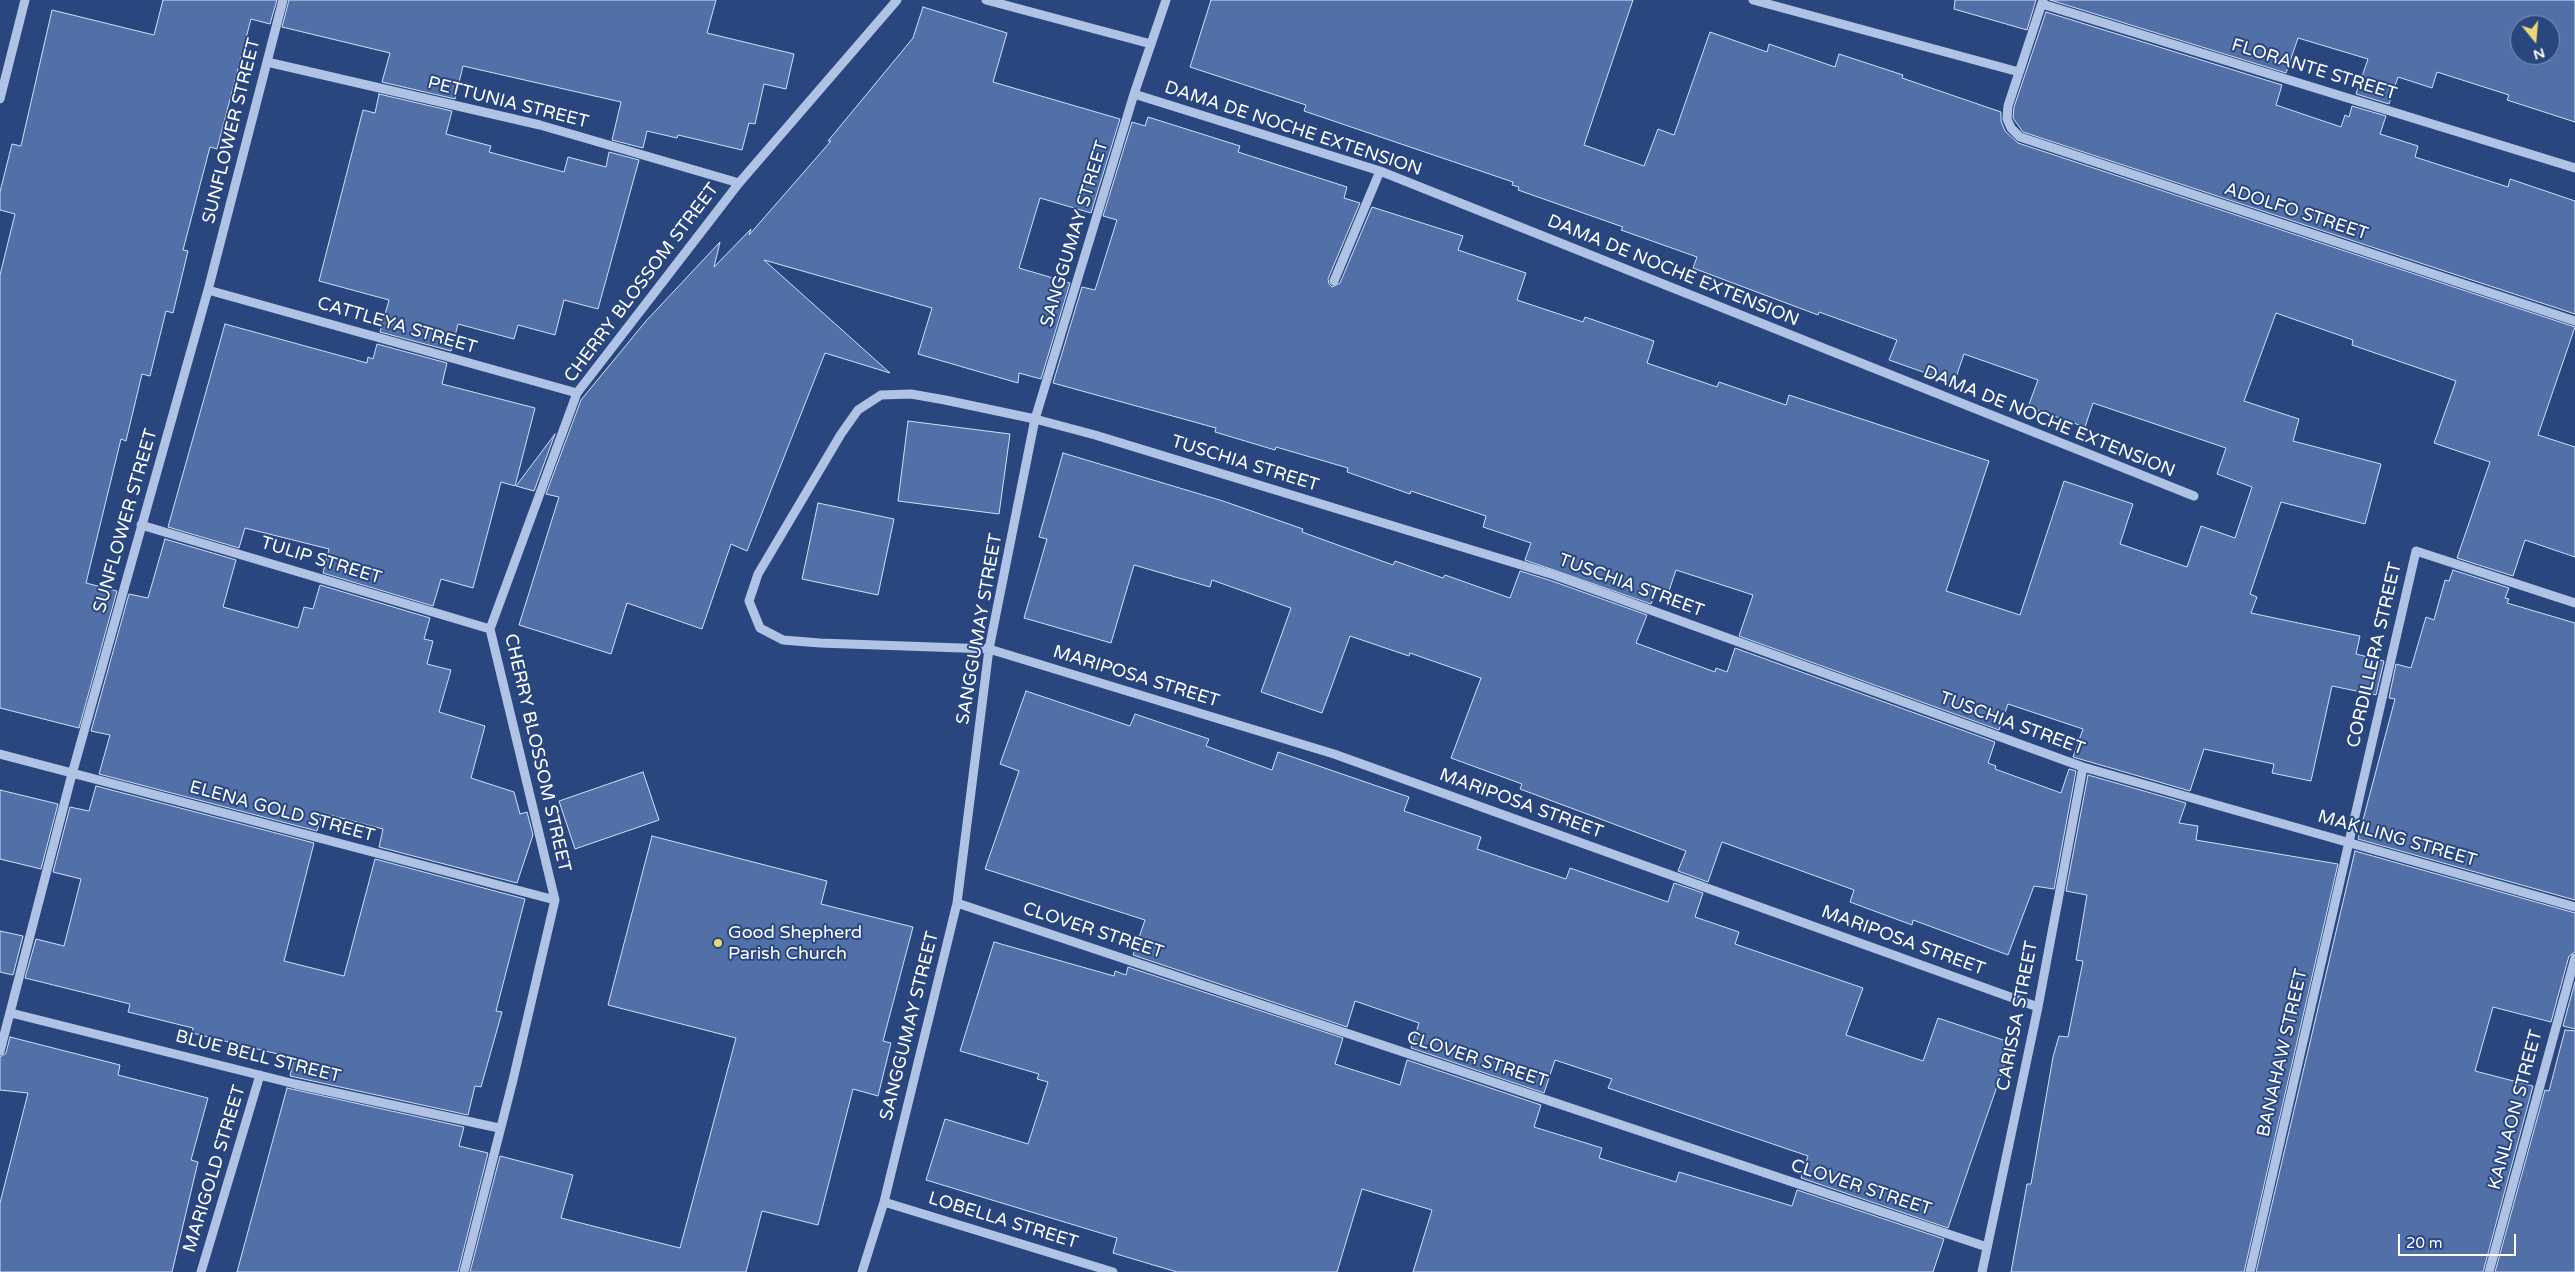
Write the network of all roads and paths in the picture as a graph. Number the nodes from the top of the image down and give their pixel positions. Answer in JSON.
{"nodes":[{"id":1,"x":25,"y":0,"type":"edge"},
{"id":2,"x":282,"y":0,"type":"edge"},
{"id":3,"x":896,"y":0,"type":"edge"},
{"id":4,"x":986,"y":0,"type":"edge"},
{"id":5,"x":1166,"y":0,"type":"edge"},
{"id":6,"x":1754,"y":0,"type":"edge"},
{"id":7,"x":2043,"y":2,"type":"edge"},
{"id":8,"x":1151,"y":44,"type":"junction"},
{"id":9,"x":267,"y":62,"type":"junction"},
{"id":10,"x":2019,"y":72,"type":"junction"},
{"id":11,"x":1134,"y":94,"type":"junction"},
{"id":12,"x":0,"y":100,"type":"edge"},
{"id":13,"x":2575,"y":168,"type":"edge"},
{"id":14,"x":1380,"y":171,"type":"junction"},
{"id":15,"x":738,"y":183,"type":"junction"},
{"id":16,"x":1334,"y":280,"type":"dead end"},
{"id":17,"x":208,"y":290,"type":"junction"},
{"id":18,"x":2575,"y":321,"type":"edge"},
{"id":19,"x":577,"y":393,"type":"junction"},
{"id":20,"x":1035,"y":419,"type":"junction"},
{"id":21,"x":2194,"y":496,"type":"dead end"},
{"id":22,"x":142,"y":525,"type":"junction"},
{"id":23,"x":2575,"y":603,"type":"edge"},
{"id":24,"x":490,"y":629,"type":"junction"},
{"id":25,"x":989,"y":649,"type":"junction"},
{"id":26,"x":0,"y":754,"type":"edge"},
{"id":27,"x":2084,"y":767,"type":"junction"},
{"id":28,"x":72,"y":774,"type":"junction"},
{"id":29,"x":2210,"y":803,"type":"joint"},
{"id":30,"x":2348,"y":842,"type":"junction"},
{"id":31,"x":555,"y":900,"type":"junction"},
{"id":32,"x":957,"y":903,"type":"junction"},
{"id":33,"x":2575,"y":907,"type":"edge"},
{"id":34,"x":2575,"y":958,"type":"edge"},
{"id":35,"x":2038,"y":1007,"type":"junction"},
{"id":36,"x":11,"y":1013,"type":"junction"},
{"id":37,"x":0,"y":1051,"type":"edge"},
{"id":38,"x":260,"y":1076,"type":"junction"},
{"id":39,"x":500,"y":1128,"type":"junction"},
{"id":40,"x":884,"y":1202,"type":"junction"},
{"id":41,"x":1987,"y":1248,"type":"junction"},
{"id":42,"x":201,"y":1272,"type":"edge"},
{"id":43,"x":464,"y":1272,"type":"edge"},
{"id":44,"x":862,"y":1272,"type":"edge"},
{"id":45,"x":1114,"y":1272,"type":"edge"},
{"id":46,"x":1982,"y":1272,"type":"edge"},
{"id":47,"x":2250,"y":1272,"type":"edge"},
{"id":48,"x":2489,"y":1272,"type":"edge"}],
"edges":[{"from":1,"to":12,"type":"street"},
{"from":2,"to":9,"type":"street","name":"SUNFLOWER STREET"},
{"from":3,"to":15,"type":"street","name":"CHERRY BLOSSOM STREET"},
{"from":4,"to":8,"type":"street"},
{"from":5,"to":8,"type":"street","name":"SANGGUMAY STREET"},
{"from":6,"to":10,"type":"street"},
{"from":7,"to":10,"type":"street"},
{"from":7,"to":13,"type":"street","name":"FLORANTE STREET"},
{"from":8,"to":11,"type":"street","name":"SANGGUMAY STREET"},
{"from":9,"to":15,"type":"street","name":"PETTUNIA STREET"},
{"from":9,"to":17,"type":"street","name":"SUNFLOWER STREET"},
{"from":10,"to":18,"type":"street","name":"ADOLFO STREET"},
{"from":11,"to":14,"type":"street","name":"DAMA DE NOCHE EXTENSION"},
{"from":11,"to":20,"type":"street","name":"SANGGUMAY STREET"},
{"from":14,"to":16,"type":"street"},
{"from":14,"to":21,"type":"street","name":"DAMA DE NOCHE EXTENSION"},
{"from":15,"to":19,"type":"street","name":"CHERRY BLOSSOM STREET"},
{"from":17,"to":19,"type":"street","name":"CATTLEYA STREET"},
{"from":17,"to":22,"type":"street","name":"SUNFLOWER STREET"},
{"from":19,"to":24,"type":"street","name":"CHERRY BLOSSOM STREET"},
{"from":20,"to":25,"type":"street","name":"SANGGUMAY STREET"},
{"from":20,"to":25,"type":"street","name":"TUSCHIA STREET"},
{"from":20,"to":27,"type":"street","name":"TUSCHIA STREET"},
{"from":22,"to":24,"type":"street","name":"TULIP STREET"},
{"from":22,"to":28,"type":"street","name":"SUNFLOWER STREET"},
{"from":23,"to":30,"type":"street","name":"CORDILLERA STREET"},
{"from":24,"to":31,"type":"street","name":"CHERRY BLOSSOM STREET"},
{"from":25,"to":32,"type":"street","name":"SANGGUMAY STREET"},
{"from":25,"to":35,"type":"street","name":"MARIPOSA STREET"},
{"from":26,"to":28,"type":"street","name":"ELENA GOLD STREET"},
{"from":27,"to":29,"type":"street","name":"TUSCHIA STREET"},
{"from":27,"to":35,"type":"street","name":"CARISSA STREET"},
{"from":28,"to":31,"type":"street","name":"ELENA GOLD STREET"},
{"from":28,"to":36,"type":"street","name":"SUNFLOWER STREET"},
{"from":29,"to":30,"type":"street","name":"MAKILING STREET"},
{"from":30,"to":33,"type":"street","name":"MAKILING STREET"},
{"from":30,"to":47,"type":"street","name":"BANAHAW STREET"},
{"from":31,"to":39,"type":"street","name":"CHERRY BLOSSOM STREET"},
{"from":32,"to":40,"type":"street","name":"SANGGUMAY STREET"},
{"from":32,"to":41,"type":"street","name":"CLOVER STREET"},
{"from":34,"to":48,"type":"street","name":"KANLAON STREET"},
{"from":35,"to":41,"type":"street","name":"CARISSA STREET"},
{"from":36,"to":37,"type":"street","name":"SUNFLOWER STREET"},
{"from":36,"to":38,"type":"street","name":"BLUE BELL STREET"},
{"from":38,"to":39,"type":"street","name":"BLUE BELL STREET"},
{"from":38,"to":42,"type":"street","name":"MARIGOLD STREET"},
{"from":39,"to":43,"type":"street","name":"CHERRY BLOSSOM STREET"},
{"from":40,"to":44,"type":"street","name":"SANGGUMAY STREET"},
{"from":40,"to":45,"type":"street","name":"LOBELLA STREET"},
{"from":41,"to":46,"type":"street","name":"CARISSA STREET"}]}
